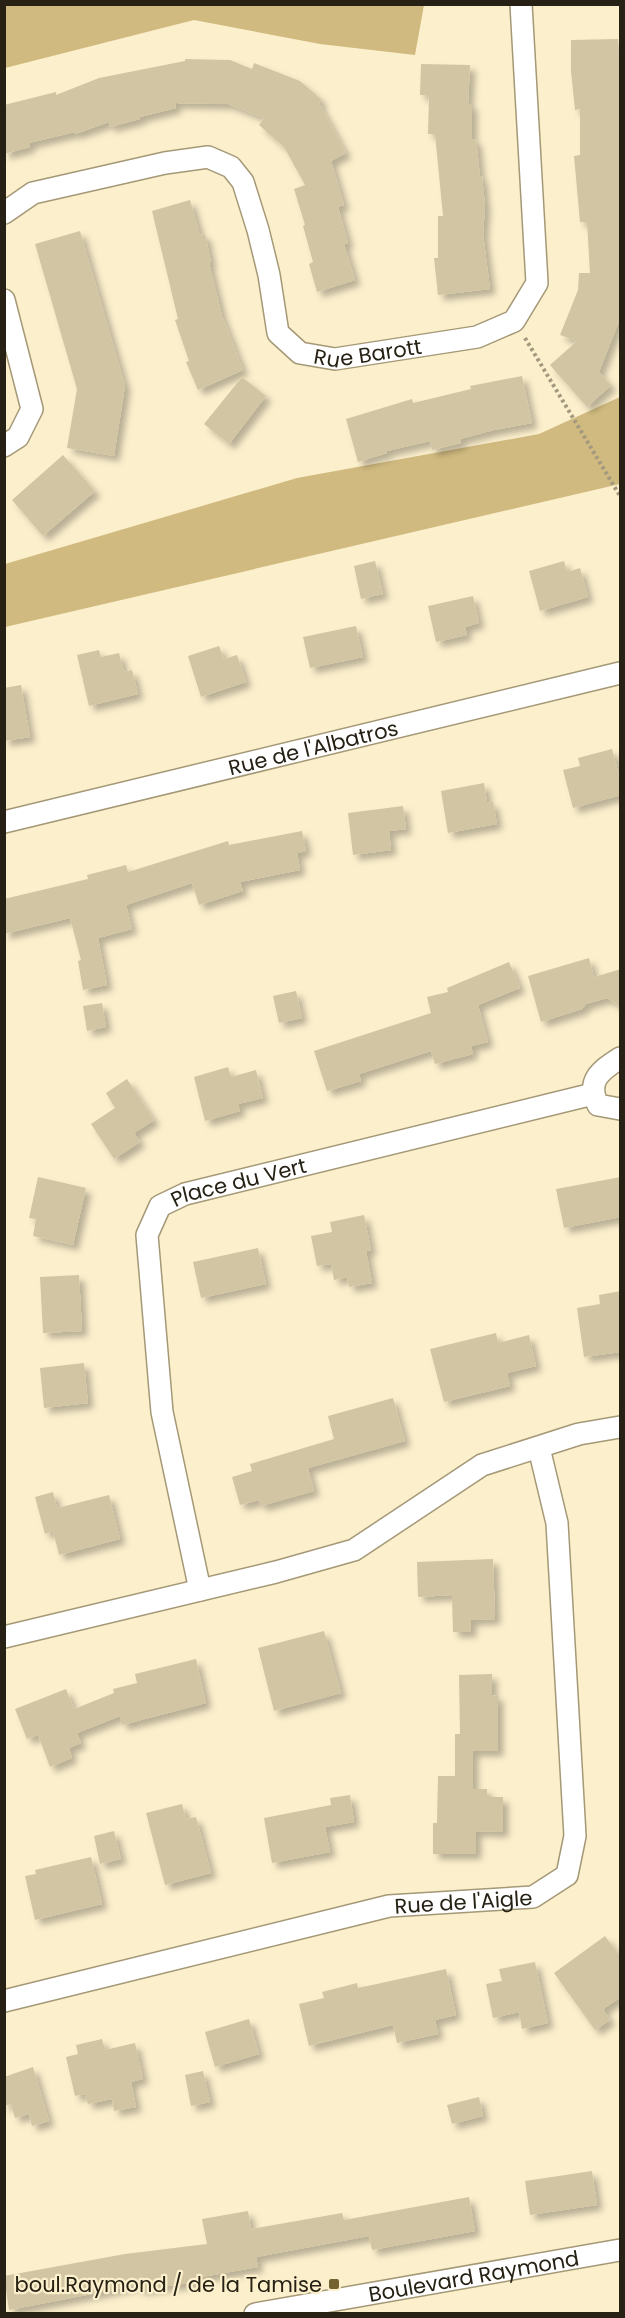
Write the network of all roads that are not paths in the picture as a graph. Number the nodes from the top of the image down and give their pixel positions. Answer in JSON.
{"nodes":[{"id":1,"x":521,"y":4,"type":"edge"},
{"id":2,"x":4,"y":213,"type":"edge"},
{"id":3,"x":4,"y":300,"type":"edge"},
{"id":4,"x":4,"y":446,"type":"edge"},
{"id":5,"x":621,"y":673,"type":"edge"},
{"id":6,"x":4,"y":822,"type":"edge"},
{"id":7,"x":621,"y":1058,"type":"edge"},
{"id":8,"x":593,"y":1094,"type":"junction"},
{"id":9,"x":621,"y":1109,"type":"edge"},
{"id":10,"x":621,"y":1427,"type":"edge"},
{"id":11,"x":539,"y":1448,"type":"junction"},
{"id":12,"x":200,"y":1590,"type":"junction"},
{"id":13,"x":4,"y":1637,"type":"edge"},
{"id":14,"x":4,"y":2001,"type":"edge"},
{"id":15,"x":621,"y":2250,"type":"edge"},
{"id":16,"x":291,"y":2310,"type":"edge"},
{"id":17,"x":255,"y":2313,"type":"edge"}],
"edges":[{"from":1,"to":2,"type":"street","name":"Rue Barott"},
{"from":3,"to":4,"type":"street"},
{"from":5,"to":6,"type":"street","name":"Rue de l'Albatros"},
{"from":7,"to":8,"type":"street"},
{"from":8,"to":9,"type":"street"},
{"from":8,"to":12,"type":"street","name":"Place du Vert"},
{"from":10,"to":11,"type":"street"},
{"from":11,"to":12,"type":"street"},
{"from":11,"to":14,"type":"street","name":"Rue de l'Aigle"},
{"from":12,"to":13,"type":"street"},
{"from":15,"to":16,"type":"street","name":"Boulevard Raymond"},
{"from":16,"to":17,"type":"street","name":"Boulevard Raymond"}]}
